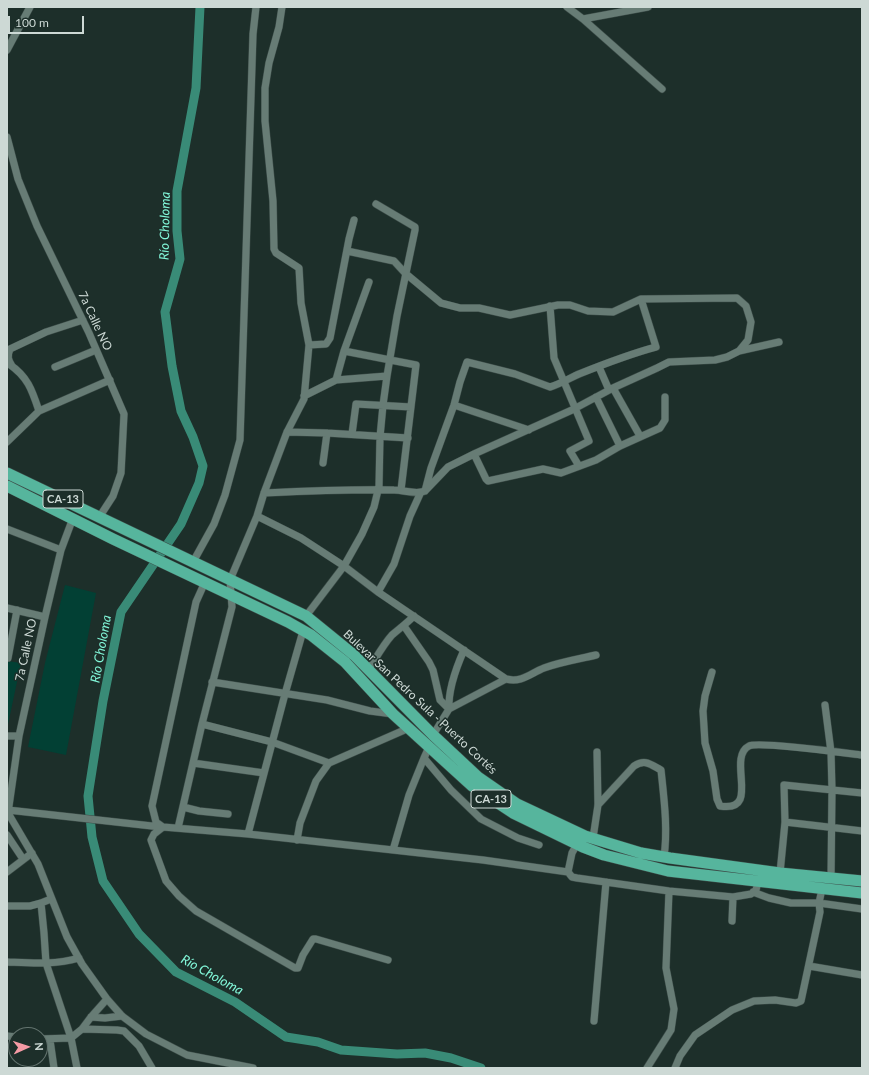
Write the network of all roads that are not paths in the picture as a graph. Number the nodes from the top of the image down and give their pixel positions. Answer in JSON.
{"nodes":[{"id":1,"x":30,"y":7,"type":"edge"},
{"id":2,"x":256,"y":7,"type":"edge"},
{"id":3,"x":282,"y":7,"type":"edge"},
{"id":4,"x":567,"y":7,"type":"edge"},
{"id":5,"x":648,"y":7,"type":"edge"},
{"id":6,"x":583,"y":19,"type":"junction"},
{"id":7,"x":7,"y":50,"type":"edge"},
{"id":8,"x":662,"y":90,"type":"dead end"},
{"id":9,"x":7,"y":137,"type":"edge"},
{"id":10,"x":376,"y":204,"type":"dead end"},
{"id":11,"x":354,"y":220,"type":"dead end"},
{"id":12,"x":347,"y":251,"type":"junction"},
{"id":13,"x":405,"y":273,"type":"junction"},
{"id":14,"x":369,"y":282,"type":"dead end"},
{"id":15,"x":641,"y":299,"type":"junction"},
{"id":16,"x":550,"y":306,"type":"junction"},
{"id":17,"x":83,"y":320,"type":"junction"},
{"id":18,"x":779,"y":342,"type":"dead end"},
{"id":19,"x":309,"y":345,"type":"junction"},
{"id":20,"x":96,"y":350,"type":"junction"},
{"id":21,"x":344,"y":351,"type":"junction"},
{"id":22,"x":739,"y":351,"type":"junction"},
{"id":23,"x":390,"y":360,"type":"junction"},
{"id":24,"x":10,"y":364,"type":"edge"},
{"id":25,"x":598,"y":366,"type":"junction"},
{"id":26,"x":55,"y":367,"type":"dead end"},
{"id":27,"x":387,"y":376,"type":"junction"},
{"id":28,"x":110,"y":380,"type":"junction"},
{"id":29,"x":336,"y":380,"type":"junction"},
{"id":30,"x":563,"y":381,"type":"junction"},
{"id":31,"x":611,"y":389,"type":"junction"},
{"id":32,"x":304,"y":396,"type":"junction"},
{"id":33,"x":596,"y":397,"type":"junction"},
{"id":34,"x":665,"y":397,"type":"dead end"},
{"id":35,"x":454,"y":404,"type":"junction"},
{"id":36,"x":383,"y":405,"type":"junction"},
{"id":37,"x":411,"y":407,"type":"junction"},
{"id":38,"x":576,"y":409,"type":"junction"},
{"id":39,"x":39,"y":411,"type":"junction"},
{"id":40,"x":529,"y":430,"type":"junction"},
{"id":41,"x":287,"y":432,"type":"junction"},
{"id":42,"x":327,"y":433,"type":"junction"},
{"id":43,"x":352,"y":434,"type":"junction"},
{"id":44,"x":640,"y":436,"type":"junction"},
{"id":45,"x":380,"y":437,"type":"junction"},
{"id":46,"x":408,"y":438,"type":"junction"},
{"id":47,"x":7,"y":442,"type":"edge"},
{"id":48,"x":620,"y":446,"type":"junction"},
{"id":49,"x":474,"y":454,"type":"junction"},
{"id":50,"x":323,"y":463,"type":"dead end"},
{"id":51,"x":579,"y":466,"type":"junction"},
{"id":52,"x":7,"y":473,"type":"edge"},
{"id":53,"x":7,"y":486,"type":"edge"},
{"id":54,"x":378,"y":490,"type":"junction"},
{"id":55,"x":401,"y":490,"type":"junction"},
{"id":56,"x":422,"y":492,"type":"junction"},
{"id":57,"x":264,"y":493,"type":"junction"},
{"id":58,"x":100,"y":516,"type":"junction"},
{"id":59,"x":257,"y":516,"type":"junction"},
{"id":60,"x":73,"y":518,"type":"junction"},
{"id":61,"x":7,"y":529,"type":"edge"},
{"id":62,"x":61,"y":550,"type":"junction"},
{"id":63,"x":190,"y":561,"type":"junction"},
{"id":64,"x":344,"y":566,"type":"junction"},
{"id":65,"x":230,"y":580,"type":"junction"},
{"id":66,"x":205,"y":582,"type":"junction"},
{"id":67,"x":378,"y":592,"type":"junction"},
{"id":68,"x":231,"y":594,"type":"junction"},
{"id":69,"x":7,"y":608,"type":"edge"},
{"id":70,"x":17,"y":610,"type":"junction"},
{"id":71,"x":306,"y":616,"type":"junction"},
{"id":72,"x":414,"y":616,"type":"junction"},
{"id":73,"x":44,"y":617,"type":"junction"},
{"id":74,"x":404,"y":626,"type":"junction"},
{"id":75,"x":303,"y":631,"type":"junction"},
{"id":76,"x":464,"y":650,"type":"junction"},
{"id":77,"x":596,"y":655,"type":"dead end"},
{"id":78,"x":8,"y":658,"type":"dead end"},
{"id":79,"x":369,"y":670,"type":"junction"},
{"id":80,"x":712,"y":672,"type":"dead end"},
{"id":81,"x":506,"y":679,"type":"junction"},
{"id":82,"x":212,"y":682,"type":"junction"},
{"id":83,"x":285,"y":694,"type":"junction"},
{"id":84,"x":825,"y":704,"type":"dead end"},
{"id":85,"x":449,"y":709,"type":"junction"},
{"id":86,"x":394,"y":714,"type":"junction"},
{"id":87,"x":202,"y":724,"type":"junction"},
{"id":88,"x":409,"y":728,"type":"junction"},
{"id":89,"x":433,"y":735,"type":"junction"},
{"id":90,"x":7,"y":736,"type":"edge"},
{"id":91,"x":19,"y":736,"type":"junction"},
{"id":92,"x":272,"y":742,"type":"junction"},
{"id":93,"x":429,"y":747,"type":"junction"},
{"id":94,"x":597,"y":752,"type":"dead end"},
{"id":95,"x":831,"y":752,"type":"junction"},
{"id":96,"x":862,"y":755,"type":"edge"},
{"id":97,"x":424,"y":758,"type":"junction"},
{"id":98,"x":193,"y":763,"type":"junction"},
{"id":99,"x":328,"y":763,"type":"junction"},
{"id":100,"x":264,"y":773,"type":"junction"},
{"id":101,"x":832,"y":790,"type":"junction"},
{"id":102,"x":862,"y":794,"type":"edge"},
{"id":103,"x":598,"y":805,"type":"junction"},
{"id":104,"x":183,"y":807,"type":"junction"},
{"id":105,"x":8,"y":812,"type":"edge"},
{"id":106,"x":228,"y":814,"type":"dead end"},
{"id":107,"x":785,"y":822,"type":"junction"},
{"id":108,"x":163,"y":827,"type":"junction"},
{"id":109,"x":178,"y":828,"type":"junction"},
{"id":110,"x":831,"y":828,"type":"junction"},
{"id":111,"x":862,"y":831,"type":"edge"},
{"id":112,"x":248,"y":834,"type":"junction"},
{"id":113,"x":7,"y":835,"type":"edge"},
{"id":114,"x":593,"y":838,"type":"junction"},
{"id":115,"x":297,"y":840,"type":"junction"},
{"id":116,"x":576,"y":844,"type":"junction"},
{"id":117,"x":539,"y":845,"type":"dead end"},
{"id":118,"x":393,"y":850,"type":"junction"},
{"id":119,"x":32,"y":853,"type":"junction"},
{"id":120,"x":664,"y":857,"type":"junction"},
{"id":121,"x":23,"y":859,"type":"junction"},
{"id":122,"x":7,"y":872,"type":"edge"},
{"id":123,"x":568,"y":872,"type":"junction"},
{"id":124,"x":780,"y":873,"type":"junction"},
{"id":125,"x":831,"y":878,"type":"junction"},
{"id":126,"x":862,"y":881,"type":"edge"},
{"id":127,"x":606,"y":882,"type":"junction"},
{"id":128,"x":758,"y":882,"type":"junction"},
{"id":129,"x":822,"y":889,"type":"junction"},
{"id":130,"x":669,"y":891,"type":"junction"},
{"id":131,"x":753,"y":892,"type":"junction"},
{"id":132,"x":862,"y":893,"type":"edge"},
{"id":133,"x":733,"y":897,"type":"junction"},
{"id":134,"x":51,"y":899,"type":"junction"},
{"id":135,"x":41,"y":903,"type":"junction"},
{"id":136,"x":819,"y":903,"type":"junction"},
{"id":137,"x":7,"y":906,"type":"edge"},
{"id":138,"x":862,"y":909,"type":"edge"},
{"id":139,"x":732,"y":921,"type":"dead end"},
{"id":140,"x":79,"y":958,"type":"junction"},
{"id":141,"x":388,"y":960,"type":"dead end"},
{"id":142,"x":7,"y":962,"type":"edge"},
{"id":143,"x":46,"y":963,"type":"junction"},
{"id":144,"x":808,"y":966,"type":"junction"},
{"id":145,"x":862,"y":975,"type":"edge"},
{"id":146,"x":107,"y":999,"type":"junction"},
{"id":147,"x":122,"y":1016,"type":"junction"},
{"id":148,"x":91,"y":1017,"type":"junction"},
{"id":149,"x":594,"y":1021,"type":"dead end"},
{"id":150,"x":82,"y":1029,"type":"junction"},
{"id":151,"x":70,"y":1038,"type":"junction"},
{"id":152,"x":50,"y":1040,"type":"joint"},
{"id":153,"x":54,"y":1068,"type":"edge"},
{"id":154,"x":77,"y":1068,"type":"edge"},
{"id":155,"x":152,"y":1068,"type":"edge"},
{"id":156,"x":253,"y":1068,"type":"edge"},
{"id":157,"x":647,"y":1068,"type":"edge"},
{"id":158,"x":675,"y":1068,"type":"edge"}],
"edges":[{"from":1,"to":7,"type":"street"},
{"from":2,"to":63,"type":"street"},
{"from":3,"to":19,"type":"street"},
{"from":4,"to":6,"type":"street"},
{"from":5,"to":6,"type":"street"},
{"from":6,"to":8,"type":"street"},
{"from":9,"to":17,"type":"street","name":"7a Calle NO"},
{"from":10,"to":13,"type":"street"},
{"from":11,"to":12,"type":"street"},
{"from":12,"to":13,"type":"street"},
{"from":12,"to":19,"type":"street"},
{"from":13,"to":16,"type":"street"},
{"from":13,"to":23,"type":"street"},
{"from":14,"to":21,"type":"street"},
{"from":15,"to":16,"type":"street"},
{"from":15,"to":22,"type":"street"},
{"from":15,"to":25,"type":"street"},
{"from":16,"to":30,"type":"street"},
{"from":17,"to":20,"type":"street","name":"7a Calle NO"},
{"from":17,"to":24,"type":"street"},
{"from":18,"to":22,"type":"street"},
{"from":19,"to":32,"type":"street"},
{"from":20,"to":26,"type":"street"},
{"from":20,"to":28,"type":"street","name":"7a Calle NO"},
{"from":21,"to":23,"type":"street"},
{"from":21,"to":29,"type":"street"},
{"from":22,"to":31,"type":"street"},
{"from":23,"to":27,"type":"street"},
{"from":23,"to":37,"type":"street"},
{"from":24,"to":39,"type":"street"},
{"from":25,"to":30,"type":"street"},
{"from":25,"to":31,"type":"street"},
{"from":27,"to":29,"type":"street"},
{"from":27,"to":36,"type":"street"},
{"from":28,"to":39,"type":"street"},
{"from":28,"to":58,"type":"street","name":"7a Calle NO"},
{"from":29,"to":32,"type":"street"},
{"from":30,"to":35,"type":"street"},
{"from":30,"to":38,"type":"street"},
{"from":31,"to":33,"type":"street"},
{"from":31,"to":44,"type":"street"},
{"from":32,"to":41,"type":"street"},
{"from":33,"to":38,"type":"street"},
{"from":33,"to":48,"type":"street"},
{"from":34,"to":44,"type":"street"},
{"from":35,"to":40,"type":"street"},
{"from":35,"to":56,"type":"street"},
{"from":36,"to":37,"type":"street"},
{"from":36,"to":43,"type":"street"},
{"from":36,"to":45,"type":"street"},
{"from":37,"to":46,"type":"street"},
{"from":38,"to":40,"type":"street"},
{"from":38,"to":51,"type":"street"},
{"from":39,"to":47,"type":"street"},
{"from":40,"to":49,"type":"street"},
{"from":41,"to":42,"type":"street"},
{"from":41,"to":57,"type":"street"},
{"from":42,"to":43,"type":"street"},
{"from":42,"to":50,"type":"street"},
{"from":43,"to":45,"type":"street"},
{"from":44,"to":48,"type":"street"},
{"from":45,"to":46,"type":"street"},
{"from":45,"to":54,"type":"street"},
{"from":46,"to":55,"type":"street"},
{"from":48,"to":51,"type":"street"},
{"from":49,"to":51,"type":"street"},
{"from":49,"to":56,"type":"street"},
{"from":52,"to":58,"type":"highway","name":"Bulevar San Pedro Sula - Puerto Cortés","number":"CA-13"},
{"from":53,"to":60,"type":"highway","name":"Bulevar San Pedro Sula - Puerto Cortés","number":"CA-13"},
{"from":54,"to":55,"type":"street"},
{"from":54,"to":57,"type":"street"},
{"from":54,"to":64,"type":"street"},
{"from":55,"to":56,"type":"street"},
{"from":56,"to":67,"type":"street"},
{"from":57,"to":59,"type":"street"},
{"from":58,"to":63,"type":"highway","name":"Bulevar San Pedro Sula - Puerto Cortés","number":"CA-13"},
{"from":59,"to":64,"type":"street"},
{"from":59,"to":65,"type":"street"},
{"from":60,"to":62,"type":"street","name":"7a Calle NO"},
{"from":60,"to":66,"type":"highway","name":"Bulevar San Pedro Sula - Puerto Cortés","number":"CA-13"},
{"from":61,"to":62,"type":"street"},
{"from":62,"to":73,"type":"street","name":"7a Calle NO"},
{"from":63,"to":65,"type":"highway","name":"Bulevar San Pedro Sula - Puerto Cortés","number":"CA-13"},
{"from":64,"to":67,"type":"street"},
{"from":64,"to":71,"type":"street"},
{"from":65,"to":68,"type":"street"},
{"from":65,"to":71,"type":"highway","name":"Bulevar San Pedro Sula - Puerto Cortés","number":"CA-13"},
{"from":66,"to":68,"type":"highway","name":"Bulevar San Pedro Sula - Puerto Cortés","number":"CA-13"},
{"from":66,"to":108,"type":"street"},
{"from":67,"to":72,"type":"street"},
{"from":68,"to":75,"type":"highway","name":"Bulevar San Pedro Sula - Puerto Cortés","number":"CA-13"},
{"from":68,"to":82,"type":"street"},
{"from":69,"to":70,"type":"street"},
{"from":70,"to":73,"type":"street"},
{"from":70,"to":78,"type":"street"},
{"from":71,"to":79,"type":"highway","name":"Bulevar San Pedro Sula - Puerto Cortés","number":"CA-13"},
{"from":72,"to":74,"type":"street"},
{"from":72,"to":76,"type":"street"},
{"from":73,"to":91,"type":"street","name":"7a Calle NO"},
{"from":74,"to":79,"type":"street"},
{"from":74,"to":85,"type":"street"},
{"from":75,"to":83,"type":"street"},
{"from":75,"to":86,"type":"highway","name":"Bulevar San Pedro Sula - Puerto Cortés","number":"CA-13"},
{"from":76,"to":81,"type":"street"},
{"from":76,"to":85,"type":"street"},
{"from":77,"to":81,"type":"street"},
{"from":79,"to":89,"type":"highway","name":"Bulevar San Pedro Sula - Puerto Cortés","number":"CA-13"},
{"from":80,"to":95,"type":"street"},
{"from":81,"to":85,"type":"street"},
{"from":82,"to":83,"type":"street"},
{"from":82,"to":87,"type":"street"},
{"from":83,"to":86,"type":"street"},
{"from":83,"to":92,"type":"street"},
{"from":84,"to":95,"type":"street"},
{"from":85,"to":89,"type":"street"},
{"from":86,"to":88,"type":"highway","name":"Bulevar San Pedro Sula - Puerto Cortés","number":"CA-13"},
{"from":87,"to":92,"type":"street"},
{"from":87,"to":98,"type":"street"},
{"from":88,"to":93,"type":"highway","name":"Bulevar San Pedro Sula - Puerto Cortés","number":"CA-13"},
{"from":88,"to":99,"type":"street"},
{"from":89,"to":114,"type":"highway","name":"Bulevar San Pedro Sula - Puerto Cortés","number":"CA-13"},
{"from":90,"to":91,"type":"street"},
{"from":91,"to":105,"type":"street","name":"7a Calle NO"},
{"from":92,"to":99,"type":"street"},
{"from":92,"to":100,"type":"street"},
{"from":93,"to":97,"type":"street"},
{"from":93,"to":116,"type":"highway","name":"Bulevar San Pedro Sula - Puerto Cortés","number":"CA-13"},
{"from":94,"to":103,"type":"street"},
{"from":95,"to":96,"type":"street"},
{"from":95,"to":101,"type":"street"},
{"from":97,"to":117,"type":"street"},
{"from":97,"to":118,"type":"street"},
{"from":98,"to":100,"type":"street"},
{"from":98,"to":104,"type":"street"},
{"from":99,"to":115,"type":"street"},
{"from":100,"to":112,"type":"street"},
{"from":101,"to":102,"type":"street"},
{"from":101,"to":107,"type":"street"},
{"from":101,"to":110,"type":"street"},
{"from":103,"to":114,"type":"street"},
{"from":103,"to":120,"type":"street"},
{"from":104,"to":106,"type":"street"},
{"from":104,"to":109,"type":"street"},
{"from":105,"to":108,"type":"street"},
{"from":105,"to":119,"type":"street"},
{"from":107,"to":110,"type":"street"},
{"from":107,"to":124,"type":"street"},
{"from":108,"to":109,"type":"street"},
{"from":108,"to":141,"type":"street"},
{"from":109,"to":112,"type":"street"},
{"from":110,"to":111,"type":"street"},
{"from":110,"to":125,"type":"street"},
{"from":112,"to":115,"type":"street"},
{"from":113,"to":121,"type":"street"},
{"from":114,"to":120,"type":"highway","name":"Bulevar San Pedro Sula - Puerto Cortés","number":"CA-13"},
{"from":115,"to":118,"type":"street"},
{"from":116,"to":123,"type":"street"},
{"from":116,"to":128,"type":"highway","name":"Bulevar San Pedro Sula - Puerto Cortés","number":"CA-13"},
{"from":118,"to":123,"type":"street"},
{"from":119,"to":121,"type":"street"},
{"from":119,"to":134,"type":"street"},
{"from":120,"to":124,"type":"highway","name":"Bulevar San Pedro Sula - Puerto Cortés","number":"CA-13"},
{"from":121,"to":122,"type":"street"},
{"from":123,"to":127,"type":"street"},
{"from":124,"to":125,"type":"highway","name":"Bulevar San Pedro Sula - Puerto Cortés","number":"CA-13"},
{"from":125,"to":126,"type":"highway","name":"Bulevar San Pedro Sula - Puerto Cortés","number":"CA-13"},
{"from":127,"to":130,"type":"street"},
{"from":127,"to":149,"type":"street"},
{"from":128,"to":129,"type":"highway","name":"Bulevar San Pedro Sula - Puerto Cortés","number":"CA-13"},
{"from":128,"to":131,"type":"street"},
{"from":129,"to":132,"type":"highway","name":"Bulevar San Pedro Sula - Puerto Cortés","number":"CA-13"},
{"from":129,"to":136,"type":"street"},
{"from":130,"to":133,"type":"street"},
{"from":130,"to":157,"type":"street"},
{"from":131,"to":133,"type":"street"},
{"from":131,"to":136,"type":"street"},
{"from":133,"to":139,"type":"street"},
{"from":134,"to":135,"type":"street"},
{"from":134,"to":140,"type":"street"},
{"from":135,"to":137,"type":"street"},
{"from":135,"to":143,"type":"street"},
{"from":136,"to":138,"type":"street"},
{"from":136,"to":144,"type":"street"},
{"from":140,"to":143,"type":"street"},
{"from":140,"to":146,"type":"street"},
{"from":142,"to":143,"type":"street"},
{"from":143,"to":151,"type":"street"},
{"from":144,"to":145,"type":"street"},
{"from":144,"to":158,"type":"street"},
{"from":146,"to":147,"type":"street"},
{"from":146,"to":148,"type":"street"},
{"from":147,"to":148,"type":"street"},
{"from":147,"to":156,"type":"street"},
{"from":148,"to":150,"type":"street"},
{"from":150,"to":151,"type":"street"},
{"from":150,"to":155,"type":"street"},
{"from":151,"to":152,"type":"street"},
{"from":151,"to":154,"type":"street"},
{"from":152,"to":153,"type":"street"}]}
